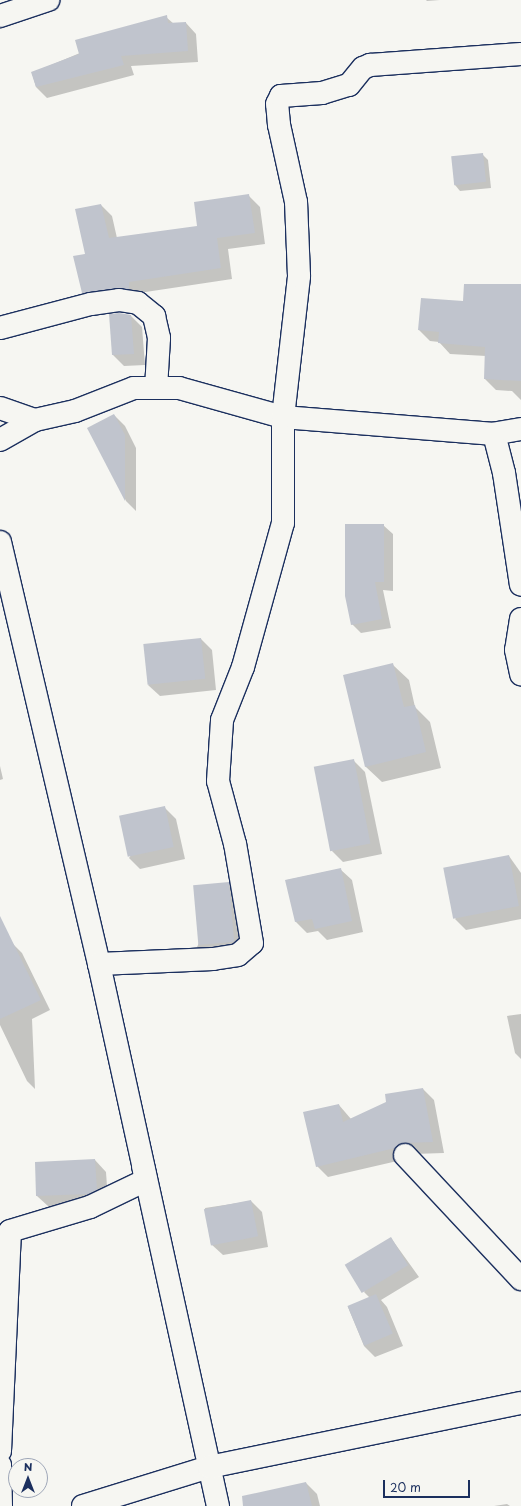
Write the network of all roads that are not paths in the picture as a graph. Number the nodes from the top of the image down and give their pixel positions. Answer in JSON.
{"nodes":[{"id":1,"x":48,"y":0,"type":"edge"},
{"id":2,"x":0,"y":16,"type":"edge"},
{"id":3,"x":521,"y":54,"type":"edge"},
{"id":4,"x":0,"y":328,"type":"edge"},
{"id":5,"x":156,"y":388,"type":"junction"},
{"id":6,"x":0,"y":408,"type":"edge"},
{"id":7,"x":283,"y":417,"type":"junction"},
{"id":8,"x":36,"y":420,"type":"junction"},
{"id":9,"x":521,"y":429,"type":"edge"},
{"id":10,"x":494,"y":434,"type":"junction"},
{"id":11,"x":0,"y":440,"type":"edge"},
{"id":12,"x":0,"y":542,"type":"edge"},
{"id":13,"x":521,"y":585,"type":"edge"},
{"id":14,"x":521,"y":619,"type":"edge"},
{"id":15,"x":521,"y":674,"type":"edge"},
{"id":16,"x":99,"y":964,"type":"junction"},
{"id":17,"x":139,"y":1151,"type":"junction"},
{"id":18,"x":406,"y":1155,"type":"dead end"},
{"id":19,"x":521,"y":1278,"type":"edge"},
{"id":20,"x":521,"y":1403,"type":"edge"},
{"id":21,"x":0,"y":1452,"type":"edge"},
{"id":22,"x":0,"y":1464,"type":"edge"},
{"id":23,"x":208,"y":1467,"type":"junction"},
{"id":24,"x":1,"y":1506,"type":"edge"},
{"id":25,"x":83,"y":1506,"type":"edge"},
{"id":26,"x":218,"y":1506,"type":"edge"}],
"edges":[{"from":1,"to":2,"type":"street"},
{"from":3,"to":7,"type":"street"},
{"from":4,"to":5,"type":"street"},
{"from":5,"to":7,"type":"street"},
{"from":5,"to":8,"type":"street"},
{"from":6,"to":8,"type":"street"},
{"from":7,"to":10,"type":"street"},
{"from":7,"to":16,"type":"street"},
{"from":8,"to":11,"type":"street"},
{"from":9,"to":10,"type":"street"},
{"from":10,"to":13,"type":"street"},
{"from":12,"to":16,"type":"street"},
{"from":14,"to":15,"type":"street"},
{"from":16,"to":17,"type":"street"},
{"from":17,"to":21,"type":"street"},
{"from":17,"to":23,"type":"street"},
{"from":18,"to":19,"type":"street"},
{"from":20,"to":23,"type":"street"},
{"from":22,"to":24,"type":"street"},
{"from":23,"to":25,"type":"street"},
{"from":23,"to":26,"type":"street"}]}
